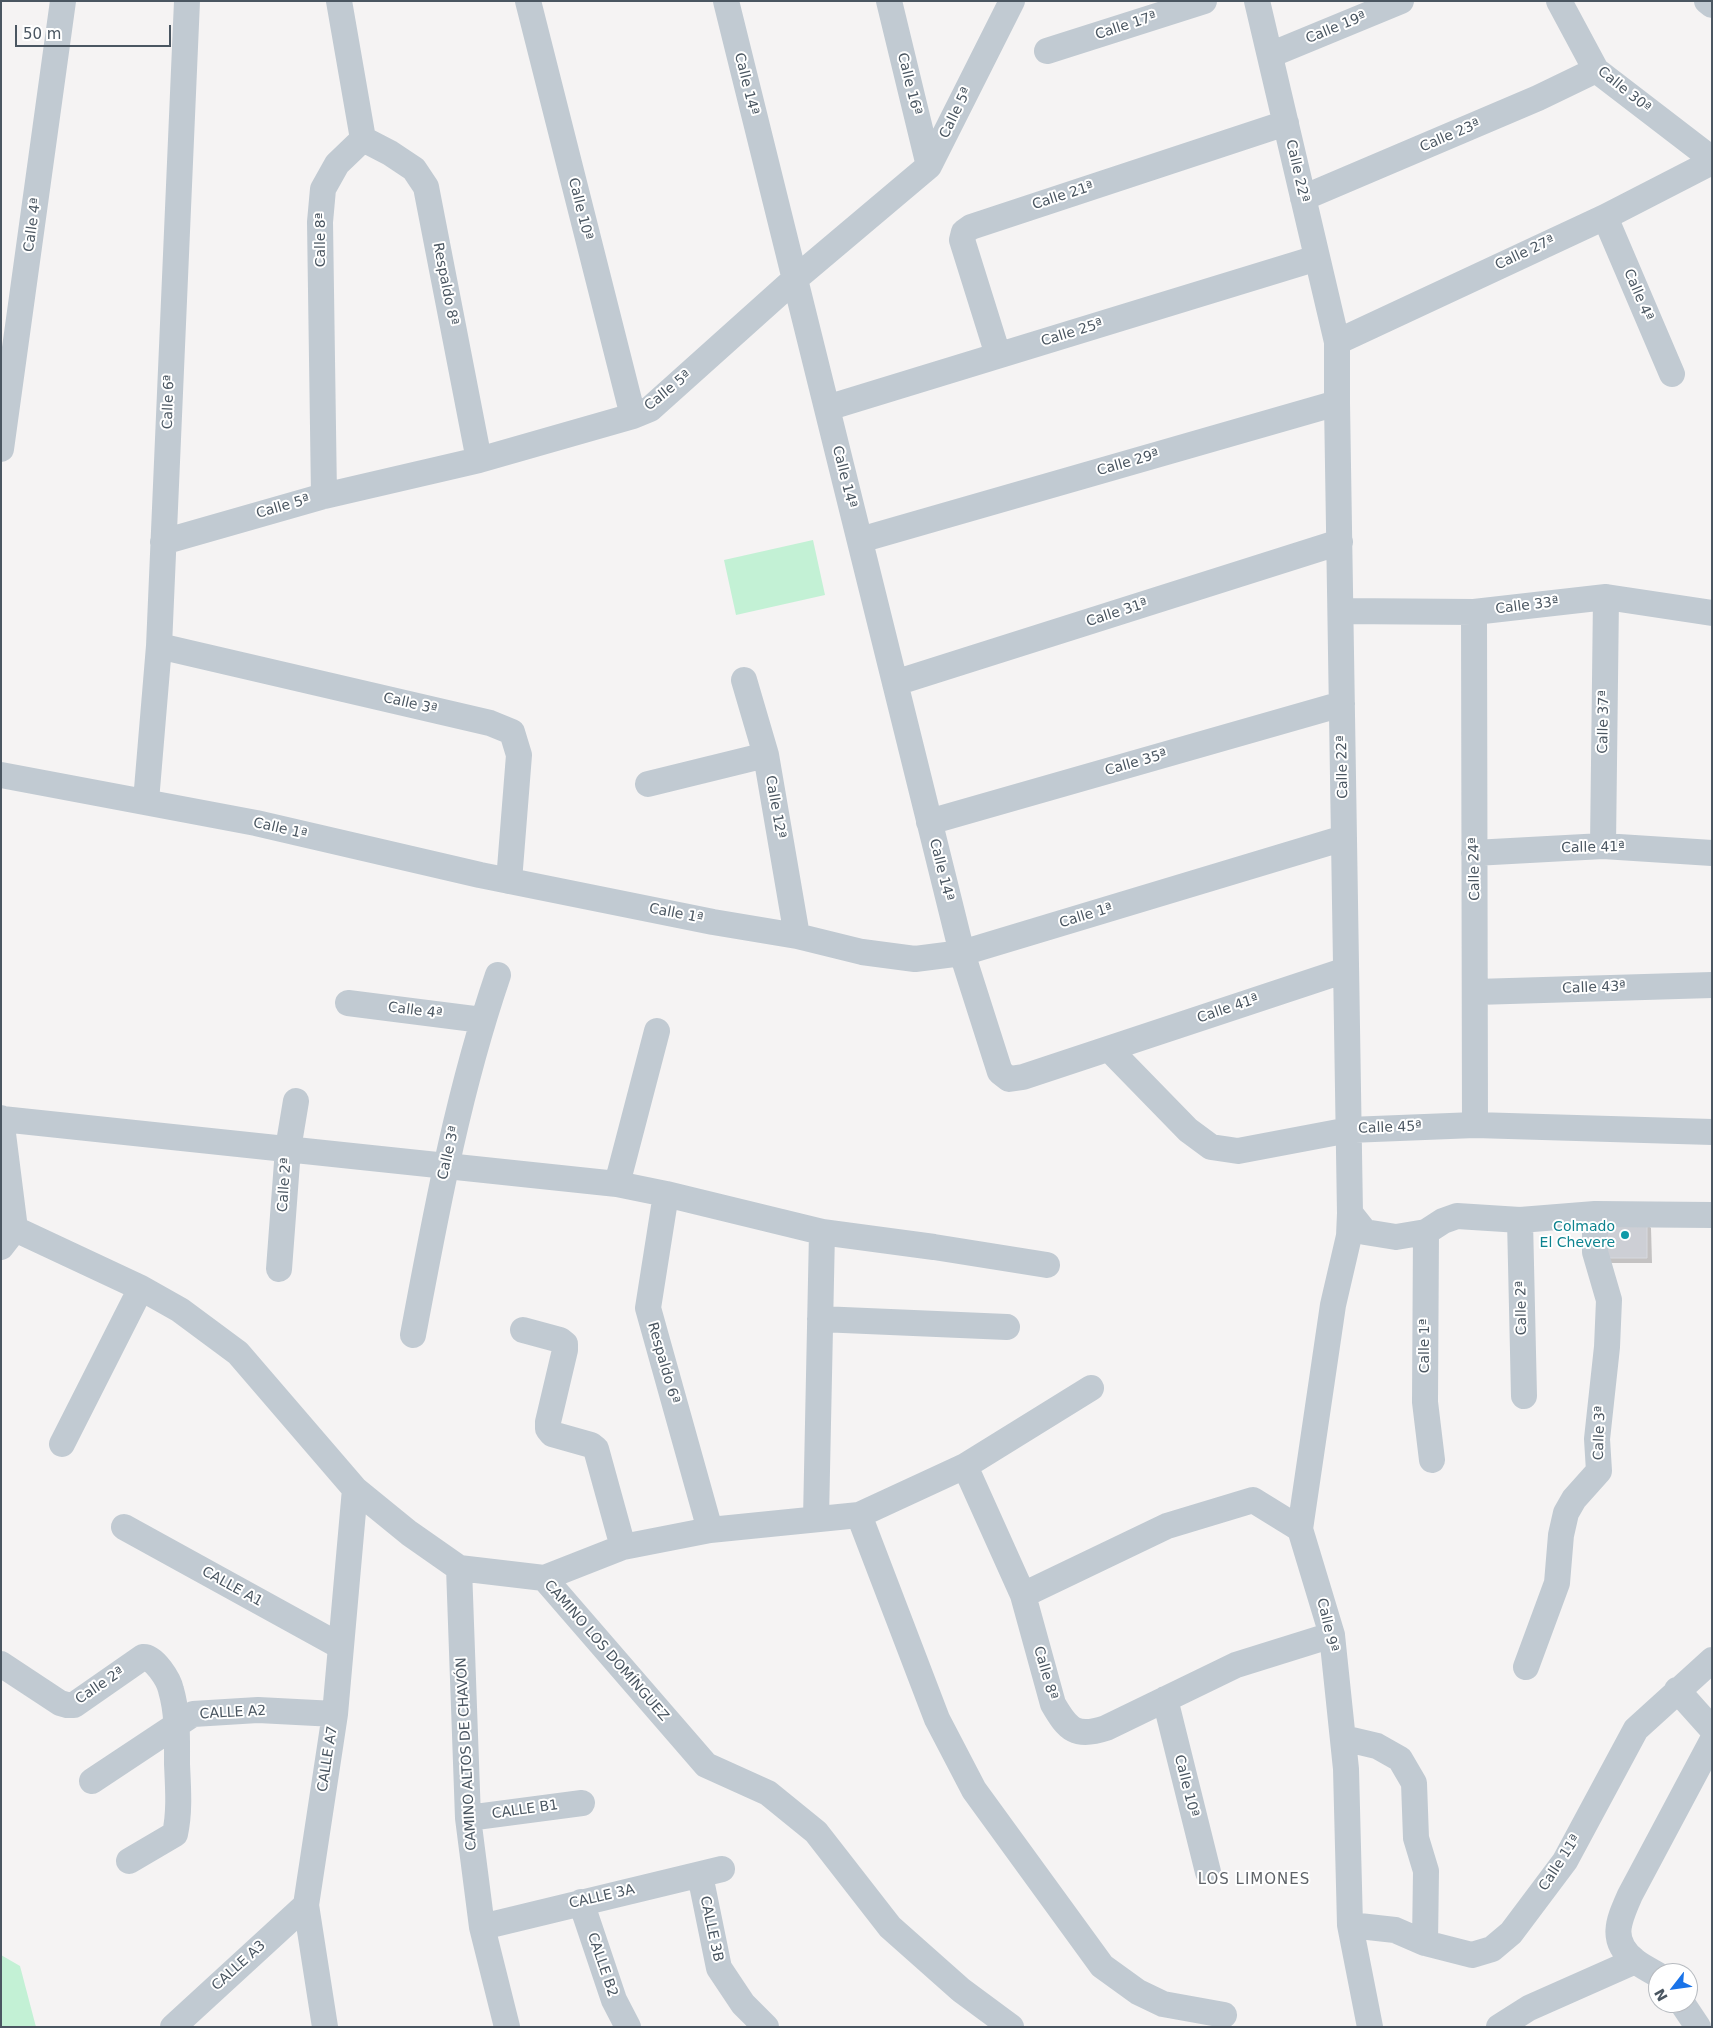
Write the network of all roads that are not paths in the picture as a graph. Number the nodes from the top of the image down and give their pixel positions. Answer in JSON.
{"nodes":[{"id":1,"x":63,"y":1,"type":"edge"},
{"id":2,"x":186,"y":1,"type":"edge"},
{"id":3,"x":339,"y":1,"type":"edge"},
{"id":4,"x":528,"y":1,"type":"edge"},
{"id":5,"x":726,"y":1,"type":"edge"},
{"id":6,"x":889,"y":1,"type":"edge"},
{"id":7,"x":1012,"y":1,"type":"edge"},
{"id":8,"x":1204,"y":1,"type":"edge"},
{"id":9,"x":1257,"y":1,"type":"edge"},
{"id":10,"x":1402,"y":1,"type":"edge"},
{"id":11,"x":1559,"y":1,"type":"edge"},
{"id":12,"x":1707,"y":1,"type":"edge"},
{"id":13,"x":1712,"y":5,"type":"edge"},
{"id":14,"x":1047,"y":51,"type":"dead end"},
{"id":15,"x":1270,"y":55,"type":"junction"},
{"id":16,"x":1596,"y":70,"type":"junction"},
{"id":17,"x":1286,"y":123,"type":"junction"},
{"id":18,"x":363,"y":139,"type":"junction"},
{"id":19,"x":1712,"y":161,"type":"edge"},
{"id":20,"x":929,"y":166,"type":"junction"},
{"id":21,"x":1303,"y":198,"type":"junction"},
{"id":22,"x":1605,"y":217,"type":"junction"},
{"id":23,"x":1317,"y":258,"type":"junction"},
{"id":24,"x":795,"y":279,"type":"junction"},
{"id":25,"x":1336,"y":342,"type":"junction"},
{"id":26,"x":998,"y":355,"type":"junction"},
{"id":27,"x":1672,"y":374,"type":"dead end"},
{"id":28,"x":1337,"y":403,"type":"junction"},
{"id":29,"x":827,"y":408,"type":"junction"},
{"id":30,"x":633,"y":416,"type":"junction"},
{"id":31,"x":1,"y":449,"type":"edge"},
{"id":32,"x":479,"y":460,"type":"junction"},
{"id":33,"x":324,"y":496,"type":"junction"},
{"id":34,"x":860,"y":540,"type":"junction"},
{"id":35,"x":163,"y":542,"type":"junction"},
{"id":36,"x":1340,"y":542,"type":"junction"},
{"id":37,"x":1606,"y":597,"type":"junction"},
{"id":38,"x":1340,"y":611,"type":"junction"},
{"id":39,"x":1474,"y":612,"type":"junction"},
{"id":40,"x":1712,"y":613,"type":"edge"},
{"id":41,"x":159,"y":646,"type":"junction"},
{"id":42,"x":744,"y":680,"type":"dead end"},
{"id":43,"x":895,"y":683,"type":"junction"},
{"id":44,"x":1342,"y":704,"type":"junction"},
{"id":45,"x":766,"y":755,"type":"junction"},
{"id":46,"x":1,"y":775,"type":"edge"},
{"id":47,"x":648,"y":784,"type":"dead end"},
{"id":48,"x":146,"y":802,"type":"junction"},
{"id":49,"x":929,"y":822,"type":"junction"},
{"id":50,"x":1344,"y":838,"type":"junction"},
{"id":51,"x":1603,"y":846,"type":"junction"},
{"id":52,"x":1474,"y":853,"type":"junction"},
{"id":53,"x":1712,"y":853,"type":"edge"},
{"id":54,"x":509,"y":881,"type":"junction"},
{"id":55,"x":798,"y":936,"type":"junction"},
{"id":56,"x":962,"y":953,"type":"junction"},
{"id":57,"x":1346,"y":970,"type":"junction"},
{"id":58,"x":498,"y":975,"type":"dead end"},
{"id":59,"x":1712,"y":985,"type":"edge"},
{"id":60,"x":1476,"y":992,"type":"junction"},
{"id":61,"x":348,"y":1003,"type":"dead end"},
{"id":62,"x":482,"y":1020,"type":"junction"},
{"id":63,"x":657,"y":1031,"type":"dead end"},
{"id":64,"x":1109,"y":1049,"type":"junction"},
{"id":65,"x":296,"y":1102,"type":"dead end"},
{"id":66,"x":1,"y":1119,"type":"edge"},
{"id":67,"x":1475,"y":1125,"type":"junction"},
{"id":68,"x":1349,"y":1130,"type":"junction"},
{"id":69,"x":1712,"y":1132,"type":"edge"},
{"id":70,"x":288,"y":1149,"type":"junction"},
{"id":71,"x":445,"y":1166,"type":"junction"},
{"id":72,"x":616,"y":1184,"type":"junction"},
{"id":73,"x":666,"y":1194,"type":"junction"},
{"id":74,"x":1350,"y":1213,"type":"junction"},
{"id":75,"x":1595,"y":1214,"type":"junction"},
{"id":76,"x":1712,"y":1214,"type":"edge"},
{"id":77,"x":1520,"y":1220,"type":"junction"},
{"id":78,"x":1712,"y":1223,"type":"edge"},
{"id":79,"x":822,"y":1232,"type":"junction"},
{"id":80,"x":1426,"y":1232,"type":"junction"},
{"id":81,"x":8,"y":1238,"type":"edge"},
{"id":82,"x":1047,"y":1265,"type":"dead end"},
{"id":83,"x":279,"y":1269,"type":"dead end"},
{"id":84,"x":141,"y":1288,"type":"junction"},
{"id":85,"x":820,"y":1319,"type":"junction"},
{"id":86,"x":1007,"y":1327,"type":"dead end"},
{"id":87,"x":523,"y":1330,"type":"dead end"},
{"id":88,"x":413,"y":1335,"type":"dead end"},
{"id":89,"x":1091,"y":1388,"type":"dead end"},
{"id":90,"x":1524,"y":1396,"type":"dead end"},
{"id":91,"x":62,"y":1444,"type":"dead end"},
{"id":92,"x":1432,"y":1460,"type":"dead end"},
{"id":93,"x":965,"y":1466,"type":"junction"},
{"id":94,"x":355,"y":1489,"type":"junction"},
{"id":95,"x":858,"y":1515,"type":"junction"},
{"id":96,"x":816,"y":1519,"type":"junction"},
{"id":97,"x":124,"y":1527,"type":"dead end"},
{"id":98,"x":1300,"y":1529,"type":"junction"},
{"id":99,"x":710,"y":1530,"type":"junction"},
{"id":100,"x":623,"y":1547,"type":"junction"},
{"id":101,"x":459,"y":1568,"type":"junction"},
{"id":102,"x":544,"y":1578,"type":"junction"},
{"id":103,"x":1023,"y":1595,"type":"junction"},
{"id":104,"x":1332,"y":1635,"type":"junction"},
{"id":105,"x":340,"y":1646,"type":"junction"},
{"id":106,"x":1712,"y":1660,"type":"edge"},
{"id":107,"x":1,"y":1664,"type":"edge"},
{"id":108,"x":1526,"y":1666,"type":"dead end"},
{"id":109,"x":1677,"y":1690,"type":"junction"},
{"id":110,"x":1165,"y":1699,"type":"junction"},
{"id":111,"x":335,"y":1714,"type":"junction"},
{"id":112,"x":176,"y":1726,"type":"junction"},
{"id":113,"x":1712,"y":1730,"type":"edge"},
{"id":114,"x":1343,"y":1738,"type":"junction"},
{"id":115,"x":1712,"y":1741,"type":"edge"},
{"id":116,"x":92,"y":1781,"type":"dead end"},
{"id":117,"x":582,"y":1803,"type":"dead end"},
{"id":118,"x":468,"y":1818,"type":"junction"},
{"id":119,"x":129,"y":1861,"type":"dead end"},
{"id":120,"x":711,"y":1872,"type":"joint"},
{"id":121,"x":1208,"y":1872,"type":"dead end"},
{"id":122,"x":581,"y":1902,"type":"junction"},
{"id":123,"x":306,"y":1905,"type":"junction"},
{"id":124,"x":1350,"y":1925,"type":"junction"},
{"id":125,"x":482,"y":1927,"type":"junction"},
{"id":126,"x":1425,"y":1944,"type":"junction"},
{"id":127,"x":1635,"y":1961,"type":"junction"},
{"id":128,"x":1648,"y":1969,"type":"edge"},
{"id":129,"x":1689,"y":2013,"type":"edge"},
{"id":130,"x":1224,"y":2015,"type":"dead end"},
{"id":131,"x":173,"y":2027,"type":"edge"},
{"id":132,"x":325,"y":2027,"type":"edge"},
{"id":133,"x":507,"y":2027,"type":"edge"},
{"id":134,"x":628,"y":2027,"type":"edge"},
{"id":135,"x":766,"y":2027,"type":"edge"},
{"id":136,"x":1011,"y":2027,"type":"edge"},
{"id":137,"x":1370,"y":2027,"type":"edge"},
{"id":138,"x":1499,"y":2027,"type":"edge"},
{"id":139,"x":1698,"y":2027,"type":"edge"}],
"edges":[{"from":1,"to":31,"type":"street","name":"Calle 4ª"},
{"from":2,"to":35,"type":"street","name":"Calle 6ª"},
{"from":3,"to":18,"type":"street"},
{"from":4,"to":30,"type":"street","name":"Calle 10ª"},
{"from":5,"to":24,"type":"street","name":"Calle 14ª"},
{"from":6,"to":20,"type":"street","name":"Calle 16ª"},
{"from":7,"to":20,"type":"street","name":"Calle 5ª"},
{"from":8,"to":14,"type":"street","name":"Calle 17ª"},
{"from":9,"to":15,"type":"street","name":"Calle 22ª"},
{"from":10,"to":15,"type":"street","name":"Calle 19ª"},
{"from":11,"to":16,"type":"street","name":"Calle 30ª"},
{"from":12,"to":13,"type":"street"},
{"from":15,"to":17,"type":"street","name":"Calle 22ª"},
{"from":16,"to":19,"type":"street","name":"Calle 30ª"},
{"from":16,"to":21,"type":"street","name":"Calle 23ª"},
{"from":17,"to":21,"type":"street","name":"Calle 22ª"},
{"from":17,"to":26,"type":"street","name":"Calle 21ª"},
{"from":18,"to":32,"type":"street","name":"Respaldo 8ª"},
{"from":18,"to":33,"type":"street","name":"Calle 8ª"},
{"from":19,"to":22,"type":"street","name":"Calle 27ª"},
{"from":20,"to":24,"type":"street","name":"Calle 5ª"},
{"from":21,"to":23,"type":"street","name":"Calle 22ª"},
{"from":22,"to":25,"type":"street","name":"Calle 27ª"},
{"from":22,"to":27,"type":"street","name":"Calle 4ª"},
{"from":23,"to":25,"type":"street","name":"Calle 22ª"},
{"from":23,"to":26,"type":"street","name":"Calle 25ª"},
{"from":24,"to":29,"type":"street","name":"Calle 14ª"},
{"from":24,"to":30,"type":"street","name":"Calle 5ª"},
{"from":25,"to":28,"type":"street"},
{"from":26,"to":29,"type":"street","name":"Calle 25ª"},
{"from":28,"to":34,"type":"street","name":"Calle 29ª"},
{"from":28,"to":36,"type":"street","name":"Calle 22ª"},
{"from":29,"to":34,"type":"street","name":"Calle 14ª"},
{"from":30,"to":32,"type":"street","name":"Calle 5ª"},
{"from":32,"to":33,"type":"street","name":"Calle 5ª"},
{"from":33,"to":35,"type":"street","name":"Calle 5ª"},
{"from":34,"to":43,"type":"street","name":"Calle 14ª"},
{"from":35,"to":41,"type":"street","name":"Calle 6ª"},
{"from":36,"to":38,"type":"street","name":"Calle 22ª"},
{"from":36,"to":43,"type":"street","name":"Calle 31ª"},
{"from":37,"to":39,"type":"street","name":"Calle 33ª"},
{"from":37,"to":40,"type":"street","name":"Calle 33ª"},
{"from":37,"to":51,"type":"street","name":"Calle 37ª"},
{"from":38,"to":39,"type":"street","name":"Calle 33ª"},
{"from":38,"to":44,"type":"street","name":"Calle 22ª"},
{"from":39,"to":52,"type":"street","name":"Calle 24ª"},
{"from":41,"to":48,"type":"street","name":"Calle 6ª"},
{"from":41,"to":54,"type":"street","name":"Calle 3ª"},
{"from":42,"to":45,"type":"street","name":"Calle 12ª"},
{"from":43,"to":49,"type":"street","name":"Calle 14ª"},
{"from":44,"to":49,"type":"street","name":"Calle 35ª"},
{"from":44,"to":50,"type":"street","name":"Calle 22ª"},
{"from":45,"to":47,"type":"street"},
{"from":45,"to":55,"type":"street","name":"Calle 12ª"},
{"from":46,"to":48,"type":"street","name":"Calle 1ª"},
{"from":48,"to":54,"type":"street","name":"Calle 1ª"},
{"from":49,"to":56,"type":"street","name":"Calle 14ª"},
{"from":50,"to":56,"type":"street","name":"Calle 1ª"},
{"from":50,"to":57,"type":"street","name":"Calle 22ª"},
{"from":51,"to":52,"type":"street","name":"Calle 41ª"},
{"from":51,"to":53,"type":"street","name":"Calle 41ª"},
{"from":52,"to":60,"type":"street","name":"Calle 24ª"},
{"from":54,"to":55,"type":"street","name":"Calle 1ª"},
{"from":55,"to":56,"type":"street","name":"Calle 1ª"},
{"from":56,"to":64,"type":"street","name":"Calle 14ª"},
{"from":57,"to":64,"type":"street","name":"Calle 41ª"},
{"from":57,"to":68,"type":"street","name":"Calle 22ª"},
{"from":58,"to":62,"type":"street","name":"Calle 3ª"},
{"from":59,"to":60,"type":"street","name":"Calle 43ª"},
{"from":60,"to":67,"type":"street","name":"Calle 24ª"},
{"from":61,"to":62,"type":"street","name":"Calle 4ª"},
{"from":62,"to":71,"type":"street","name":"Calle 3ª"},
{"from":63,"to":72,"type":"street"},
{"from":64,"to":68,"type":"street","name":"Calle 45ª"},
{"from":65,"to":70,"type":"street","name":"Calle 2ª"},
{"from":66,"to":70,"type":"street"},
{"from":66,"to":81,"type":"street","name":"CAMINO LOS DOMÍNGUEZ"},
{"from":67,"to":68,"type":"street","name":"Calle 45ª"},
{"from":67,"to":69,"type":"street","name":"Calle 45ª"},
{"from":68,"to":74,"type":"street","name":"Calle 22ª"},
{"from":70,"to":71,"type":"street"},
{"from":70,"to":83,"type":"street","name":"Calle 2ª"},
{"from":71,"to":72,"type":"street"},
{"from":71,"to":88,"type":"street","name":"Calle 3ª"},
{"from":72,"to":73,"type":"street"},
{"from":73,"to":79,"type":"street"},
{"from":73,"to":99,"type":"street","name":"Respaldo 6ª"},
{"from":74,"to":80,"type":"street"},
{"from":74,"to":98,"type":"street","name":"Calle 22ª"},
{"from":75,"to":76,"type":"street"},
{"from":75,"to":77,"type":"street"},
{"from":75,"to":108,"type":"street","name":"Calle 3ª"},
{"from":76,"to":78,"type":"street"},
{"from":77,"to":80,"type":"street"},
{"from":77,"to":90,"type":"street","name":"Calle 2ª"},
{"from":79,"to":82,"type":"street"},
{"from":79,"to":85,"type":"street"},
{"from":80,"to":92,"type":"street","name":"Calle 1ª"},
{"from":81,"to":84,"type":"street","name":"CAMINO LOS DOMÍNGUEZ"},
{"from":84,"to":91,"type":"street"},
{"from":84,"to":94,"type":"street","name":"CAMINO LOS DOMÍNGUEZ"},
{"from":85,"to":86,"type":"street"},
{"from":85,"to":96,"type":"street"},
{"from":87,"to":100,"type":"street"},
{"from":89,"to":93,"type":"street"},
{"from":93,"to":95,"type":"street"},
{"from":93,"to":103,"type":"street","name":"Calle 8ª"},
{"from":94,"to":101,"type":"street","name":"CAMINO LOS DOMÍNGUEZ"},
{"from":94,"to":105,"type":"street","name":"CALLE A7"},
{"from":95,"to":96,"type":"street"},
{"from":95,"to":130,"type":"street"},
{"from":96,"to":99,"type":"street"},
{"from":97,"to":105,"type":"street","name":"CALLE A1"},
{"from":98,"to":103,"type":"street"},
{"from":98,"to":104,"type":"street","name":"Calle 9ª"},
{"from":99,"to":100,"type":"street"},
{"from":100,"to":102,"type":"street"},
{"from":101,"to":102,"type":"street","name":"CAMINO LOS DOMÍNGUEZ"},
{"from":101,"to":118,"type":"street","name":"CAMINO ALTOS DE CHAVÓN"},
{"from":102,"to":136,"type":"street","name":"CAMINO LOS DOMÍNGUEZ"},
{"from":103,"to":110,"type":"street","name":"Calle 8ª"},
{"from":104,"to":110,"type":"street","name":"Calle 8ª"},
{"from":104,"to":114,"type":"street","name":"Calle 9ª"},
{"from":105,"to":111,"type":"street","name":"CALLE A7"},
{"from":106,"to":109,"type":"street","name":"Calle 11ª"},
{"from":107,"to":112,"type":"street","name":"Calle 2ª"},
{"from":109,"to":113,"type":"street"},
{"from":109,"to":126,"type":"street","name":"Calle 11ª"},
{"from":110,"to":121,"type":"street","name":"Calle 10ª"},
{"from":111,"to":112,"type":"street","name":"CALLE A2"},
{"from":111,"to":123,"type":"street","name":"CALLE A7"},
{"from":112,"to":116,"type":"street","name":"CALLE A2"},
{"from":112,"to":119,"type":"street"},
{"from":114,"to":124,"type":"street","name":"Calle 9ª"},
{"from":114,"to":126,"type":"street"},
{"from":115,"to":127,"type":"street"},
{"from":117,"to":118,"type":"street","name":"CALLE B1"},
{"from":118,"to":125,"type":"street","name":"CAMINO ALTOS DE CHAVÓN"},
{"from":120,"to":122,"type":"street","name":"CALLE 3A"},
{"from":120,"to":135,"type":"street","name":"CALLE 3B"},
{"from":122,"to":125,"type":"street","name":"CALLE 3A"},
{"from":122,"to":134,"type":"street","name":"CALLE B2"},
{"from":123,"to":131,"type":"street","name":"CALLE A3"},
{"from":123,"to":132,"type":"street","name":"CALLE A7"},
{"from":124,"to":126,"type":"street","name":"Calle 11ª"},
{"from":124,"to":137,"type":"street","name":"Calle 9ª"},
{"from":125,"to":133,"type":"street","name":"CAMINO ALTOS DE CHAVÓN"},
{"from":127,"to":128,"type":"street"},
{"from":127,"to":138,"type":"street"},
{"from":129,"to":139,"type":"street"}]}
